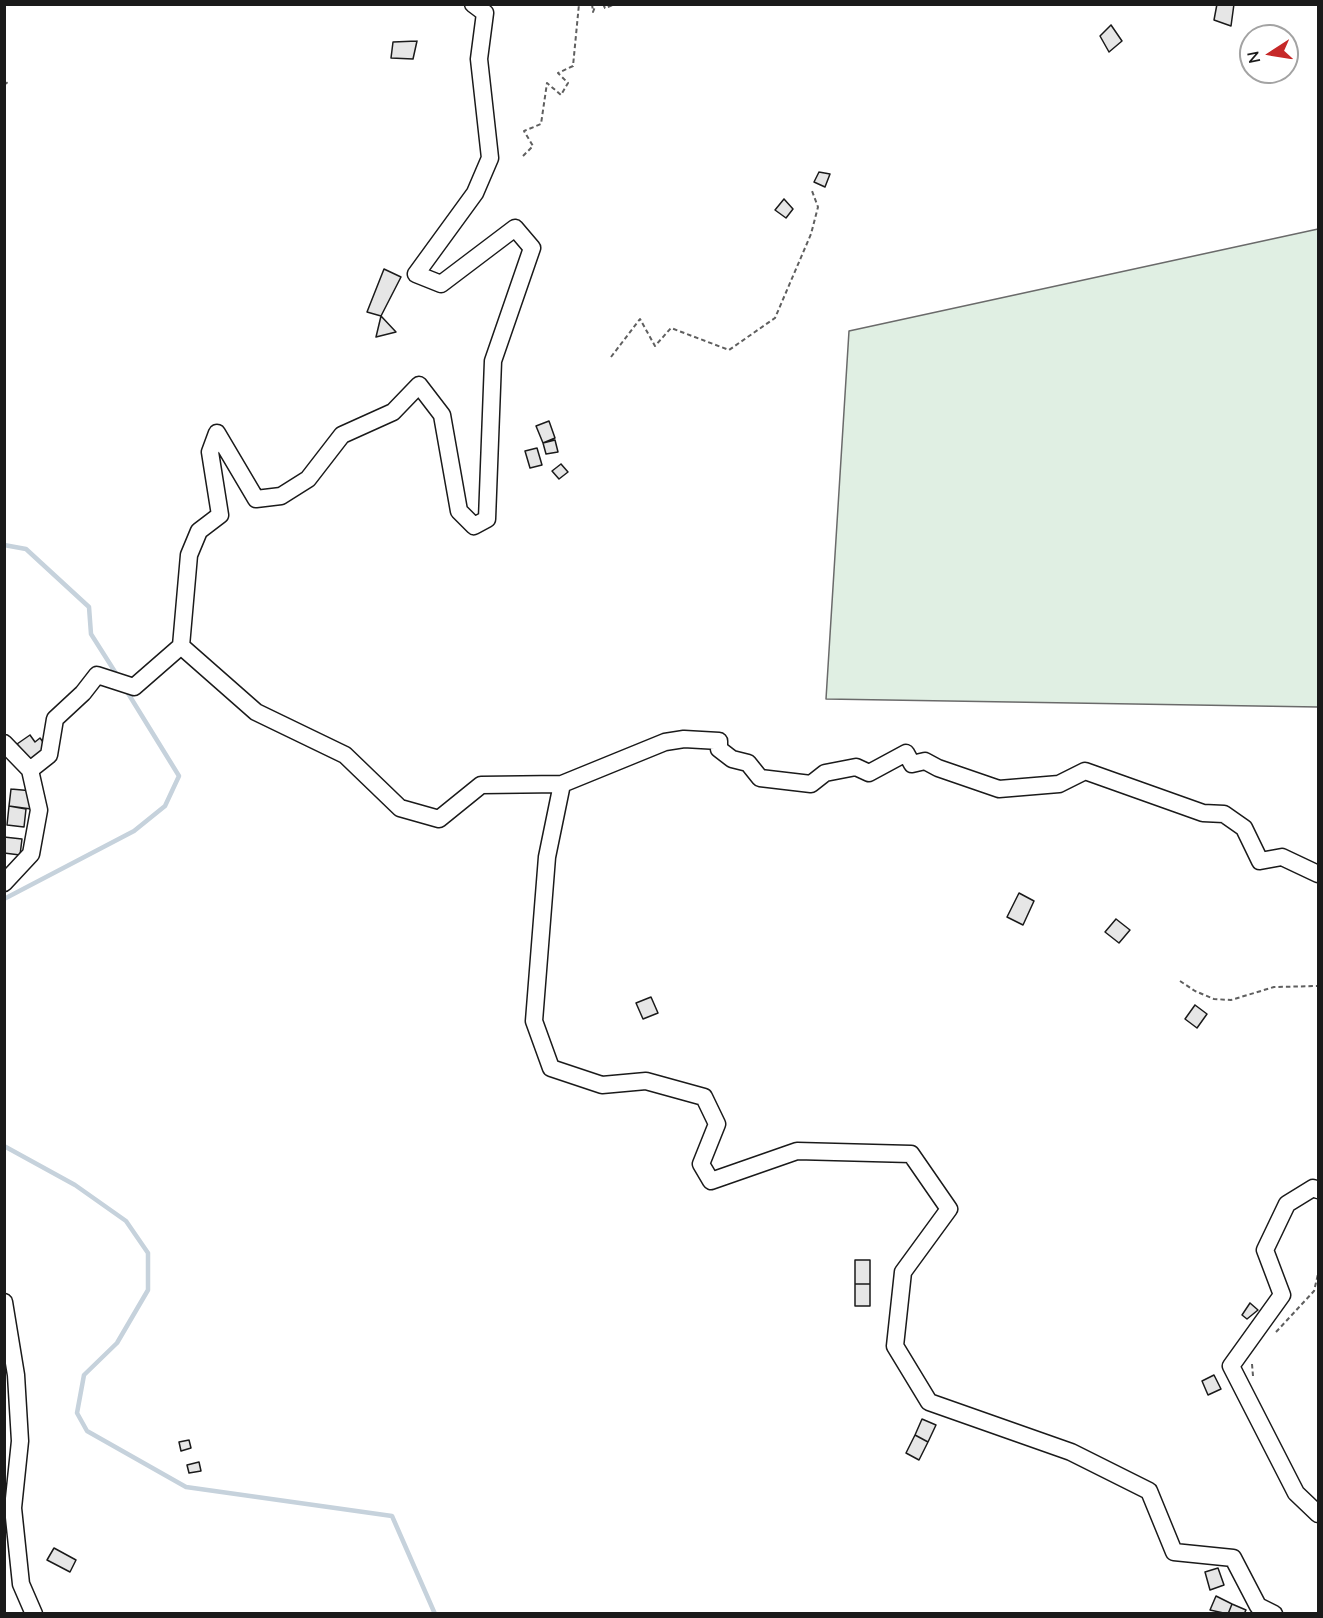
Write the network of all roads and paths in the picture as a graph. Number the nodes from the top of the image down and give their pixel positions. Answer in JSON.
{"nodes":[{"id":1,"x":473,"y":4,"type":"edge"},
{"id":2,"x":579,"y":4,"type":"edge"},
{"id":3,"x":603,"y":4,"type":"edge"},
{"id":4,"x":616,"y":4,"type":"edge"},
{"id":5,"x":8,"y":82,"type":"dead end"},
{"id":6,"x":4,"y":85,"type":"edge"},
{"id":7,"x":523,"y":156,"type":"dead end"},
{"id":8,"x":813,"y":191,"type":"dead end"},
{"id":9,"x":611,"y":357,"type":"dead end"},
{"id":10,"x":181,"y":646,"type":"junction"},
{"id":11,"x":4,"y":743,"type":"edge"},
{"id":12,"x":30,"y":770,"type":"junction"},
{"id":13,"x":562,"y":784,"type":"junction"},
{"id":14,"x":1318,"y":874,"type":"edge"},
{"id":15,"x":4,"y":883,"type":"edge"},
{"id":16,"x":1180,"y":981,"type":"dead end"},
{"id":17,"x":1318,"y":986,"type":"edge"},
{"id":18,"x":1318,"y":1190,"type":"edge"},
{"id":19,"x":1318,"y":1275,"type":"edge"},
{"id":20,"x":4,"y":1302,"type":"edge"},
{"id":21,"x":1271,"y":1335,"type":"dead end"},
{"id":22,"x":1251,"y":1361,"type":"dead end"},
{"id":23,"x":1251,"y":1403,"type":"junction"},
{"id":24,"x":1318,"y":1514,"type":"edge"},
{"id":25,"x":34,"y":1614,"type":"edge"},
{"id":26,"x":1274,"y":1614,"type":"edge"}],
"edges":[{"from":1,"to":10,"type":"street"},
{"from":2,"to":7,"type":"path"},
{"from":3,"to":4,"type":"path"},
{"from":5,"to":6,"type":"path"},
{"from":8,"to":9,"type":"path"},
{"from":10,"to":12,"type":"street"},
{"from":10,"to":13,"type":"street"},
{"from":11,"to":12,"type":"street"},
{"from":12,"to":15,"type":"street"},
{"from":13,"to":14,"type":"street"},
{"from":13,"to":26,"type":"street"},
{"from":16,"to":17,"type":"path"},
{"from":18,"to":23,"type":"street"},
{"from":19,"to":21,"type":"path"},
{"from":20,"to":25,"type":"street"},
{"from":22,"to":23,"type":"path"},
{"from":23,"to":24,"type":"street"}]}
